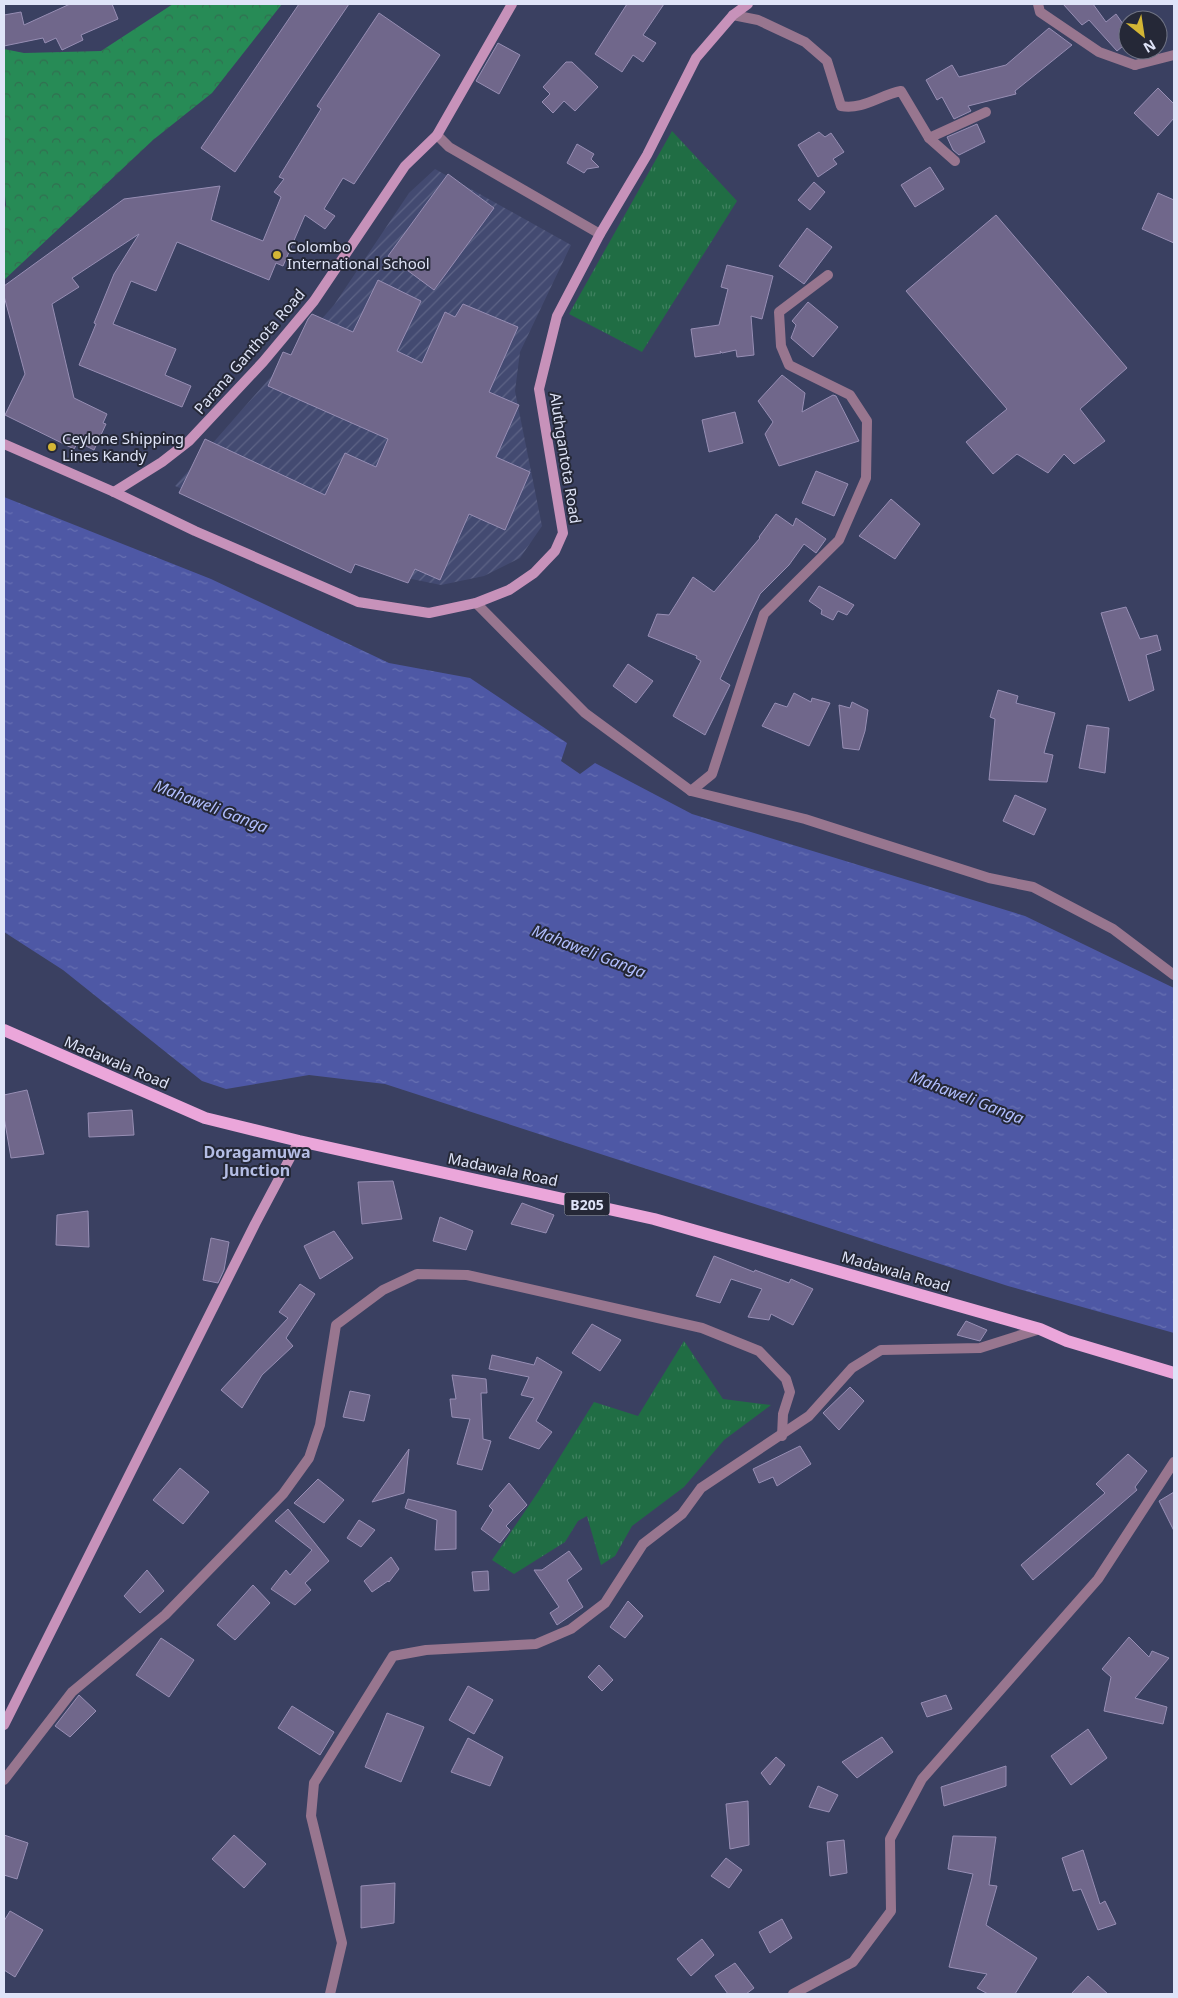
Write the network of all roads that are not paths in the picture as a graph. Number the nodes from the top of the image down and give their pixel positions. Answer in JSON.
{"nodes":[{"id":1,"x":512,"y":4,"type":"edge"},
{"id":2,"x":748,"y":4,"type":"edge"},
{"id":3,"x":1038,"y":4,"type":"edge"},
{"id":4,"x":733,"y":15,"type":"junction"},
{"id":5,"x":1174,"y":55,"type":"edge"},
{"id":6,"x":986,"y":112,"type":"dead end"},
{"id":7,"x":437,"y":135,"type":"junction"},
{"id":8,"x":929,"y":138,"type":"junction"},
{"id":9,"x":955,"y":161,"type":"dead end"},
{"id":10,"x":600,"y":234,"type":"junction"},
{"id":11,"x":828,"y":275,"type":"dead end"},
{"id":12,"x":4,"y":444,"type":"edge"},
{"id":13,"x":114,"y":492,"type":"junction"},
{"id":14,"x":476,"y":603,"type":"junction"},
{"id":15,"x":692,"y":791,"type":"junction"},
{"id":16,"x":1174,"y":975,"type":"edge"},
{"id":17,"x":4,"y":1030,"type":"edge"},
{"id":18,"x":299,"y":1141,"type":"junction"},
{"id":19,"x":1040,"y":1329,"type":"junction"},
{"id":20,"x":1174,"y":1373,"type":"edge"},
{"id":21,"x":782,"y":1436,"type":"junction"},
{"id":22,"x":1174,"y":1462,"type":"edge"},
{"id":23,"x":4,"y":1725,"type":"edge"},
{"id":24,"x":4,"y":1780,"type":"edge"},
{"id":25,"x":330,"y":1994,"type":"edge"},
{"id":26,"x":793,"y":1994,"type":"edge"}],
"edges":[{"from":1,"to":7,"type":"street","name":"Parana Ganthota Road"},
{"from":2,"to":4,"type":"street","name":"Aluthgantota Road"},
{"from":3,"to":5,"type":"street"},
{"from":4,"to":8,"type":"street"},
{"from":4,"to":10,"type":"street","name":"Aluthgantota Road"},
{"from":6,"to":8,"type":"street"},
{"from":7,"to":10,"type":"street"},
{"from":7,"to":13,"type":"street","name":"Parana Ganthota Road"},
{"from":8,"to":9,"type":"street"},
{"from":10,"to":14,"type":"street","name":"Aluthgantota Road"},
{"from":11,"to":15,"type":"street"},
{"from":12,"to":13,"type":"street","name":"Aluthgantota Road"},
{"from":13,"to":14,"type":"street","name":"Aluthgantota Road"},
{"from":14,"to":15,"type":"street"},
{"from":15,"to":16,"type":"street"},
{"from":17,"to":18,"type":"main road","name":"Madawala Road","number":"B205"},
{"from":18,"to":19,"type":"main road","name":"Madawala Road","number":"B205"},
{"from":18,"to":23,"type":"street"},
{"from":19,"to":20,"type":"main road","name":"Madawala Road","number":"B205"},
{"from":19,"to":21,"type":"street"},
{"from":21,"to":24,"type":"street"},
{"from":21,"to":25,"type":"street"},
{"from":22,"to":26,"type":"street"}]}
